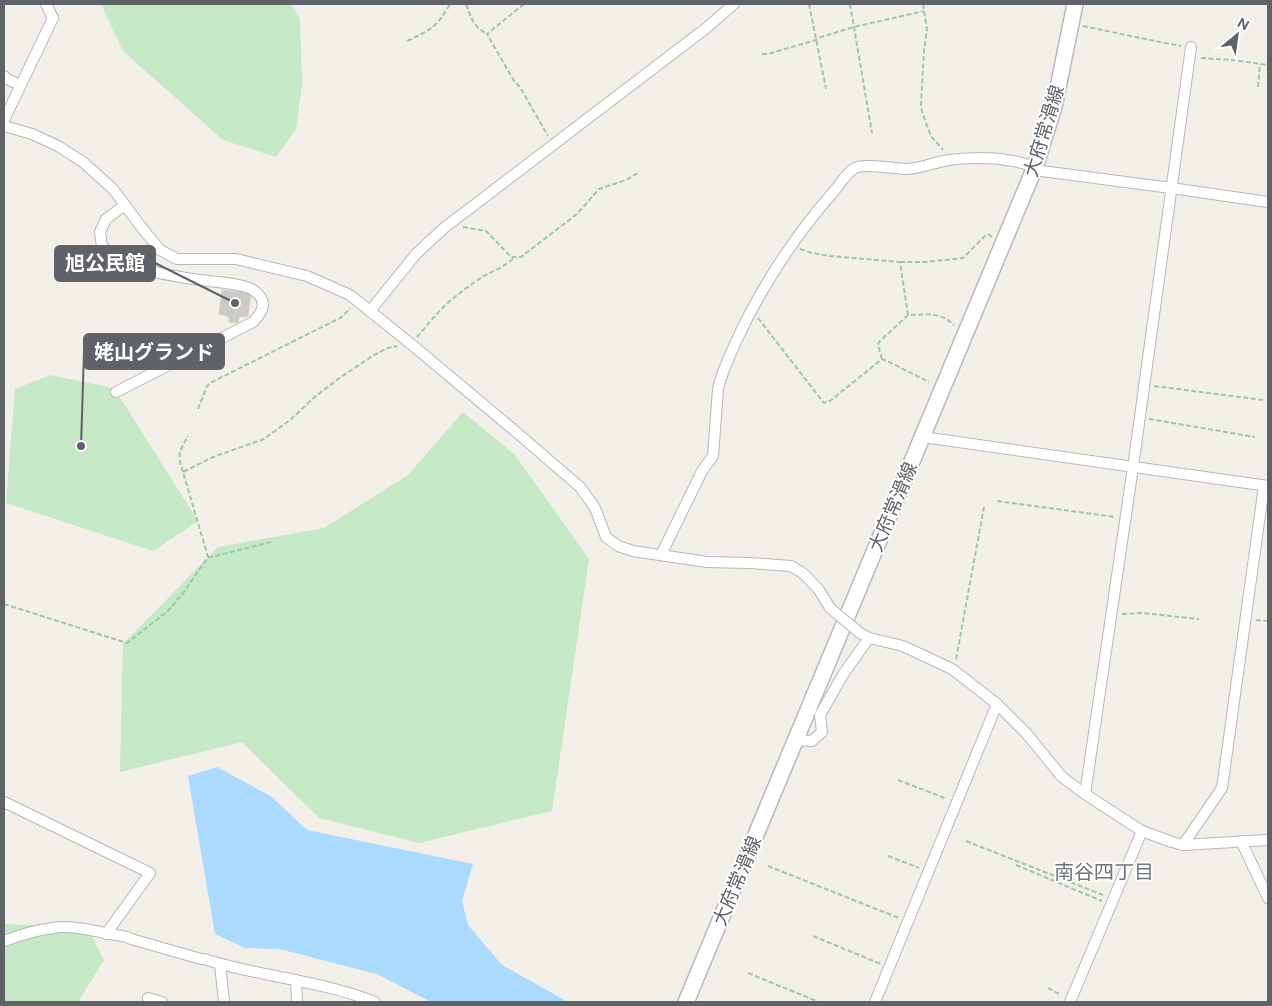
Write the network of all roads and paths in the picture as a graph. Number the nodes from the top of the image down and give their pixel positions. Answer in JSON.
{"nodes":[{"id":1,"x":46,"y":4,"type":"edge"},
{"id":2,"x":450,"y":4,"type":"edge"},
{"id":3,"x":466,"y":4,"type":"edge"},
{"id":4,"x":524,"y":4,"type":"edge"},
{"id":5,"x":734,"y":4,"type":"edge"},
{"id":6,"x":809,"y":4,"type":"edge"},
{"id":7,"x":850,"y":4,"type":"edge"},
{"id":8,"x":923,"y":4,"type":"edge"},
{"id":9,"x":1075,"y":4,"type":"edge"},
{"id":10,"x":924,"y":11,"type":"junction"},
{"id":11,"x":1070,"y":24,"type":"junction"},
{"id":12,"x":854,"y":27,"type":"junction"},
{"id":13,"x":487,"y":34,"type":"junction"},
{"id":14,"x":816,"y":40,"type":"junction"},
{"id":15,"x":407,"y":41,"type":"dead end"},
{"id":16,"x":1190,"y":52,"type":"junction"},
{"id":17,"x":762,"y":54,"type":"dead end"},
{"id":18,"x":1260,"y":64,"type":"junction"},
{"id":19,"x":1268,"y":65,"type":"edge"},
{"id":20,"x":4,"y":76,"type":"edge"},
{"id":21,"x":20,"y":85,"type":"junction"},
{"id":22,"x":1258,"y":87,"type":"dead end"},
{"id":23,"x":826,"y":88,"type":"dead end"},
{"id":24,"x":4,"y":120,"type":"edge"},
{"id":25,"x":4,"y":126,"type":"edge"},
{"id":26,"x":872,"y":133,"type":"dead end"},
{"id":27,"x":552,"y":145,"type":"junction"},
{"id":28,"x":947,"y":160,"type":"junction"},
{"id":29,"x":1035,"y":168,"type":"junction"},
{"id":30,"x":638,"y":173,"type":"dead end"},
{"id":31,"x":1171,"y":188,"type":"junction"},
{"id":32,"x":1268,"y":202,"type":"edge"},
{"id":33,"x":125,"y":205,"type":"junction"},
{"id":34,"x":452,"y":222,"type":"junction"},
{"id":35,"x":792,"y":245,"type":"junction"},
{"id":36,"x":991,"y":245,"type":"dead end"},
{"id":37,"x":515,"y":257,"type":"junction"},
{"id":38,"x":900,"y":262,"type":"junction"},
{"id":39,"x":357,"y":300,"type":"junction"},
{"id":40,"x":370,"y":310,"type":"junction"},
{"id":41,"x":751,"y":311,"type":"junction"},
{"id":42,"x":908,"y":315,"type":"junction"},
{"id":43,"x":966,"y":335,"type":"junction"},
{"id":44,"x":409,"y":342,"type":"junction"},
{"id":45,"x":882,"y":359,"type":"junction"},
{"id":46,"x":929,"y":382,"type":"dead end"},
{"id":47,"x":1144,"y":384,"type":"junction"},
{"id":48,"x":116,"y":392,"type":"dead end"},
{"id":49,"x":1263,"y":400,"type":"dead end"},
{"id":50,"x":198,"y":409,"type":"dead end"},
{"id":51,"x":1140,"y":417,"type":"junction"},
{"id":52,"x":188,"y":436,"type":"dead end"},
{"id":53,"x":923,"y":437,"type":"junction"},
{"id":54,"x":1255,"y":437,"type":"dead end"},
{"id":55,"x":1133,"y":467,"type":"junction"},
{"id":56,"x":184,"y":472,"type":"junction"},
{"id":57,"x":1266,"y":486,"type":"edge"},
{"id":58,"x":997,"y":501,"type":"dead end"},
{"id":59,"x":984,"y":507,"type":"dead end"},
{"id":60,"x":1125,"y":519,"type":"junction"},
{"id":61,"x":271,"y":542,"type":"dead end"},
{"id":62,"x":662,"y":555,"type":"junction"},
{"id":63,"x":208,"y":557,"type":"junction"},
{"id":64,"x":4,"y":604,"type":"edge"},
{"id":65,"x":1111,"y":614,"type":"junction"},
{"id":66,"x":1246,"y":618,"type":"junction"},
{"id":67,"x":1199,"y":619,"type":"dead end"},
{"id":68,"x":1268,"y":622,"type":"edge"},
{"id":69,"x":864,"y":635,"type":"junction"},
{"id":70,"x":952,"y":669,"type":"junction"},
{"id":71,"x":997,"y":704,"type":"junction"},
{"id":72,"x":796,"y":740,"type":"junction"},
{"id":73,"x":898,"y":780,"type":"dead end"},
{"id":74,"x":1085,"y":794,"type":"junction"},
{"id":75,"x":4,"y":802,"type":"edge"},
{"id":76,"x":956,"y":803,"type":"junction"},
{"id":77,"x":1142,"y":832,"type":"junction"},
{"id":78,"x":1268,"y":840,"type":"edge"},
{"id":79,"x":966,"y":841,"type":"dead end"},
{"id":80,"x":1241,"y":841,"type":"junction"},
{"id":81,"x":1184,"y":844,"type":"junction"},
{"id":82,"x":888,"y":856,"type":"dead end"},
{"id":83,"x":768,"y":866,"type":"dead end"},
{"id":84,"x":1016,"y":866,"type":"dead end"},
{"id":85,"x":928,"y":872,"type":"junction"},
{"id":86,"x":1268,"y":898,"type":"edge"},
{"id":87,"x":1112,"y":902,"type":"junction"},
{"id":88,"x":908,"y":922,"type":"junction"},
{"id":89,"x":106,"y":934,"type":"junction"},
{"id":90,"x":813,"y":936,"type":"dead end"},
{"id":91,"x":4,"y":941,"type":"edge"},
{"id":92,"x":220,"y":964,"type":"junction"},
{"id":93,"x":889,"y":967,"type":"junction"},
{"id":94,"x":748,"y":972,"type":"dead end"},
{"id":95,"x":296,"y":981,"type":"junction"},
{"id":96,"x":1048,"y":988,"type":"dead end"},
{"id":97,"x":148,"y":998,"type":"dead end"},
{"id":98,"x":162,"y":1002,"type":"edge"},
{"id":99,"x":224,"y":1002,"type":"edge"},
{"id":100,"x":296,"y":1002,"type":"edge"},
{"id":101,"x":375,"y":1002,"type":"edge"},
{"id":102,"x":686,"y":1002,"type":"edge"},
{"id":103,"x":819,"y":1002,"type":"edge"},
{"id":104,"x":875,"y":1002,"type":"edge"},
{"id":105,"x":1071,"y":1002,"type":"edge"}],
"edges":[{"from":1,"to":21,"type":"street"},
{"from":2,"to":15,"type":"path"},
{"from":3,"to":13,"type":"path"},
{"from":4,"to":13,"type":"path"},
{"from":5,"to":27,"type":"street"},
{"from":6,"to":14,"type":"path"},
{"from":7,"to":12,"type":"path"},
{"from":8,"to":10,"type":"path"},
{"from":9,"to":11,"type":"main road","name":"大府常滑線"},
{"from":10,"to":12,"type":"path"},
{"from":10,"to":28,"type":"path"},
{"from":11,"to":16,"type":"path"},
{"from":11,"to":29,"type":"main road","name":"大府常滑線"},
{"from":12,"to":14,"type":"path"},
{"from":12,"to":26,"type":"path"},
{"from":13,"to":27,"type":"path"},
{"from":14,"to":17,"type":"path"},
{"from":14,"to":23,"type":"path"},
{"from":16,"to":18,"type":"path"},
{"from":16,"to":31,"type":"street"},
{"from":18,"to":19,"type":"path"},
{"from":18,"to":22,"type":"path"},
{"from":20,"to":21,"type":"street"},
{"from":21,"to":24,"type":"street"},
{"from":25,"to":33,"type":"street"},
{"from":27,"to":34,"type":"street"},
{"from":28,"to":29,"type":"street"},
{"from":28,"to":35,"type":"street"},
{"from":29,"to":31,"type":"street"},
{"from":29,"to":43,"type":"main road","name":"大府常滑線"},
{"from":30,"to":37,"type":"path"},
{"from":31,"to":32,"type":"street"},
{"from":31,"to":47,"type":"street"},
{"from":33,"to":39,"type":"street"},
{"from":33,"to":48,"type":"street"},
{"from":34,"to":37,"type":"path"},
{"from":34,"to":40,"type":"street"},
{"from":35,"to":38,"type":"path"},
{"from":35,"to":41,"type":"street"},
{"from":36,"to":38,"type":"path"},
{"from":37,"to":44,"type":"path"},
{"from":38,"to":42,"type":"path"},
{"from":39,"to":40,"type":"street"},
{"from":39,"to":50,"type":"path"},
{"from":40,"to":44,"type":"street"},
{"from":41,"to":45,"type":"path"},
{"from":41,"to":62,"type":"street"},
{"from":42,"to":43,"type":"path"},
{"from":42,"to":45,"type":"path"},
{"from":43,"to":53,"type":"main road","name":"大府常滑線"},
{"from":44,"to":56,"type":"path"},
{"from":44,"to":62,"type":"street"},
{"from":45,"to":46,"type":"path"},
{"from":47,"to":49,"type":"path"},
{"from":47,"to":51,"type":"street"},
{"from":51,"to":54,"type":"path"},
{"from":51,"to":55,"type":"street"},
{"from":52,"to":56,"type":"path"},
{"from":53,"to":55,"type":"street"},
{"from":53,"to":72,"type":"main road","name":"大府常滑線"},
{"from":55,"to":57,"type":"street"},
{"from":55,"to":60,"type":"street"},
{"from":56,"to":63,"type":"path"},
{"from":57,"to":66,"type":"street"},
{"from":58,"to":60,"type":"path"},
{"from":59,"to":70,"type":"path"},
{"from":60,"to":65,"type":"street"},
{"from":61,"to":63,"type":"path"},
{"from":62,"to":69,"type":"street","bridge":true},
{"from":63,"to":64,"type":"path"},
{"from":65,"to":67,"type":"path"},
{"from":65,"to":74,"type":"street"},
{"from":66,"to":68,"type":"path"},
{"from":66,"to":81,"type":"street"},
{"from":69,"to":70,"type":"street"},
{"from":69,"to":72,"type":"street"},
{"from":70,"to":71,"type":"street"},
{"from":71,"to":74,"type":"street"},
{"from":71,"to":76,"type":"street"},
{"from":72,"to":102,"type":"main road","name":"大府常滑線"},
{"from":73,"to":76,"type":"path"},
{"from":74,"to":77,"type":"street"},
{"from":75,"to":89,"type":"street"},
{"from":76,"to":85,"type":"street"},
{"from":77,"to":81,"type":"street"},
{"from":77,"to":87,"type":"street"},
{"from":78,"to":80,"type":"street"},
{"from":79,"to":87,"type":"path"},
{"from":80,"to":81,"type":"street"},
{"from":80,"to":86,"type":"street"},
{"from":82,"to":85,"type":"path"},
{"from":83,"to":88,"type":"path"},
{"from":84,"to":87,"type":"path"},
{"from":85,"to":88,"type":"street"},
{"from":87,"to":105,"type":"street"},
{"from":88,"to":93,"type":"street"},
{"from":89,"to":91,"type":"street"},
{"from":89,"to":92,"type":"street"},
{"from":90,"to":93,"type":"path"},
{"from":92,"to":95,"type":"street"},
{"from":92,"to":99,"type":"street"},
{"from":93,"to":104,"type":"street"},
{"from":94,"to":103,"type":"path"},
{"from":95,"to":100,"type":"street"},
{"from":95,"to":101,"type":"street"},
{"from":96,"to":105,"type":"path"},
{"from":97,"to":98,"type":"street"}]}
